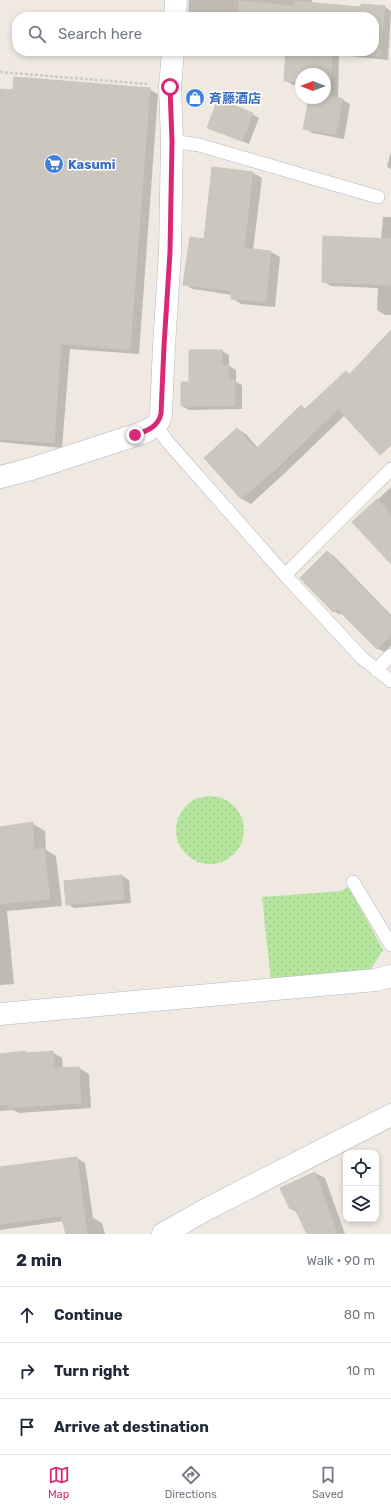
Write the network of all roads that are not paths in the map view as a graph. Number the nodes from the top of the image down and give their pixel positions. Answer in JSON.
{"nodes":[{"id":1,"x":176,"y":0,"type":"edge"},
{"id":2,"x":175,"y":12,"type":"edge"},
{"id":3,"x":172,"y":56,"type":"edge"},
{"id":4,"x":172,"y":142,"type":"junction"},
{"id":5,"x":378,"y":197,"type":"dead end"},
{"id":6,"x":156,"y":425,"type":"junction"},
{"id":7,"x":391,"y":469,"type":"edge"},
{"id":8,"x":0,"y":477,"type":"edge"},
{"id":9,"x":285,"y":575,"type":"junction"},
{"id":10,"x":391,"y":655,"type":"edge"},
{"id":11,"x":376,"y":670,"type":"junction"},
{"id":12,"x":391,"y":681,"type":"edge"},
{"id":13,"x":353,"y":882,"type":"dead end"},
{"id":14,"x":391,"y":945,"type":"edge"},
{"id":15,"x":391,"y":976,"type":"edge"},
{"id":16,"x":0,"y":1014,"type":"edge"},
{"id":17,"x":391,"y":1115,"type":"edge"},
{"id":18,"x":163,"y":1234,"type":"edge"}],
"edges":[{"from":1,"to":2,"type":"street"},
{"from":3,"to":4,"type":"street"},
{"from":4,"to":5,"type":"lane"},
{"from":4,"to":6,"type":"street"},
{"from":6,"to":8,"type":"street"},
{"from":6,"to":9,"type":"lane"},
{"from":7,"to":9,"type":"lane"},
{"from":9,"to":11,"type":"lane"},
{"from":10,"to":11,"type":"lane"},
{"from":11,"to":12,"type":"lane"},
{"from":13,"to":14,"type":"lane"},
{"from":15,"to":16,"type":"street"},
{"from":17,"to":18,"type":"street"}]}
